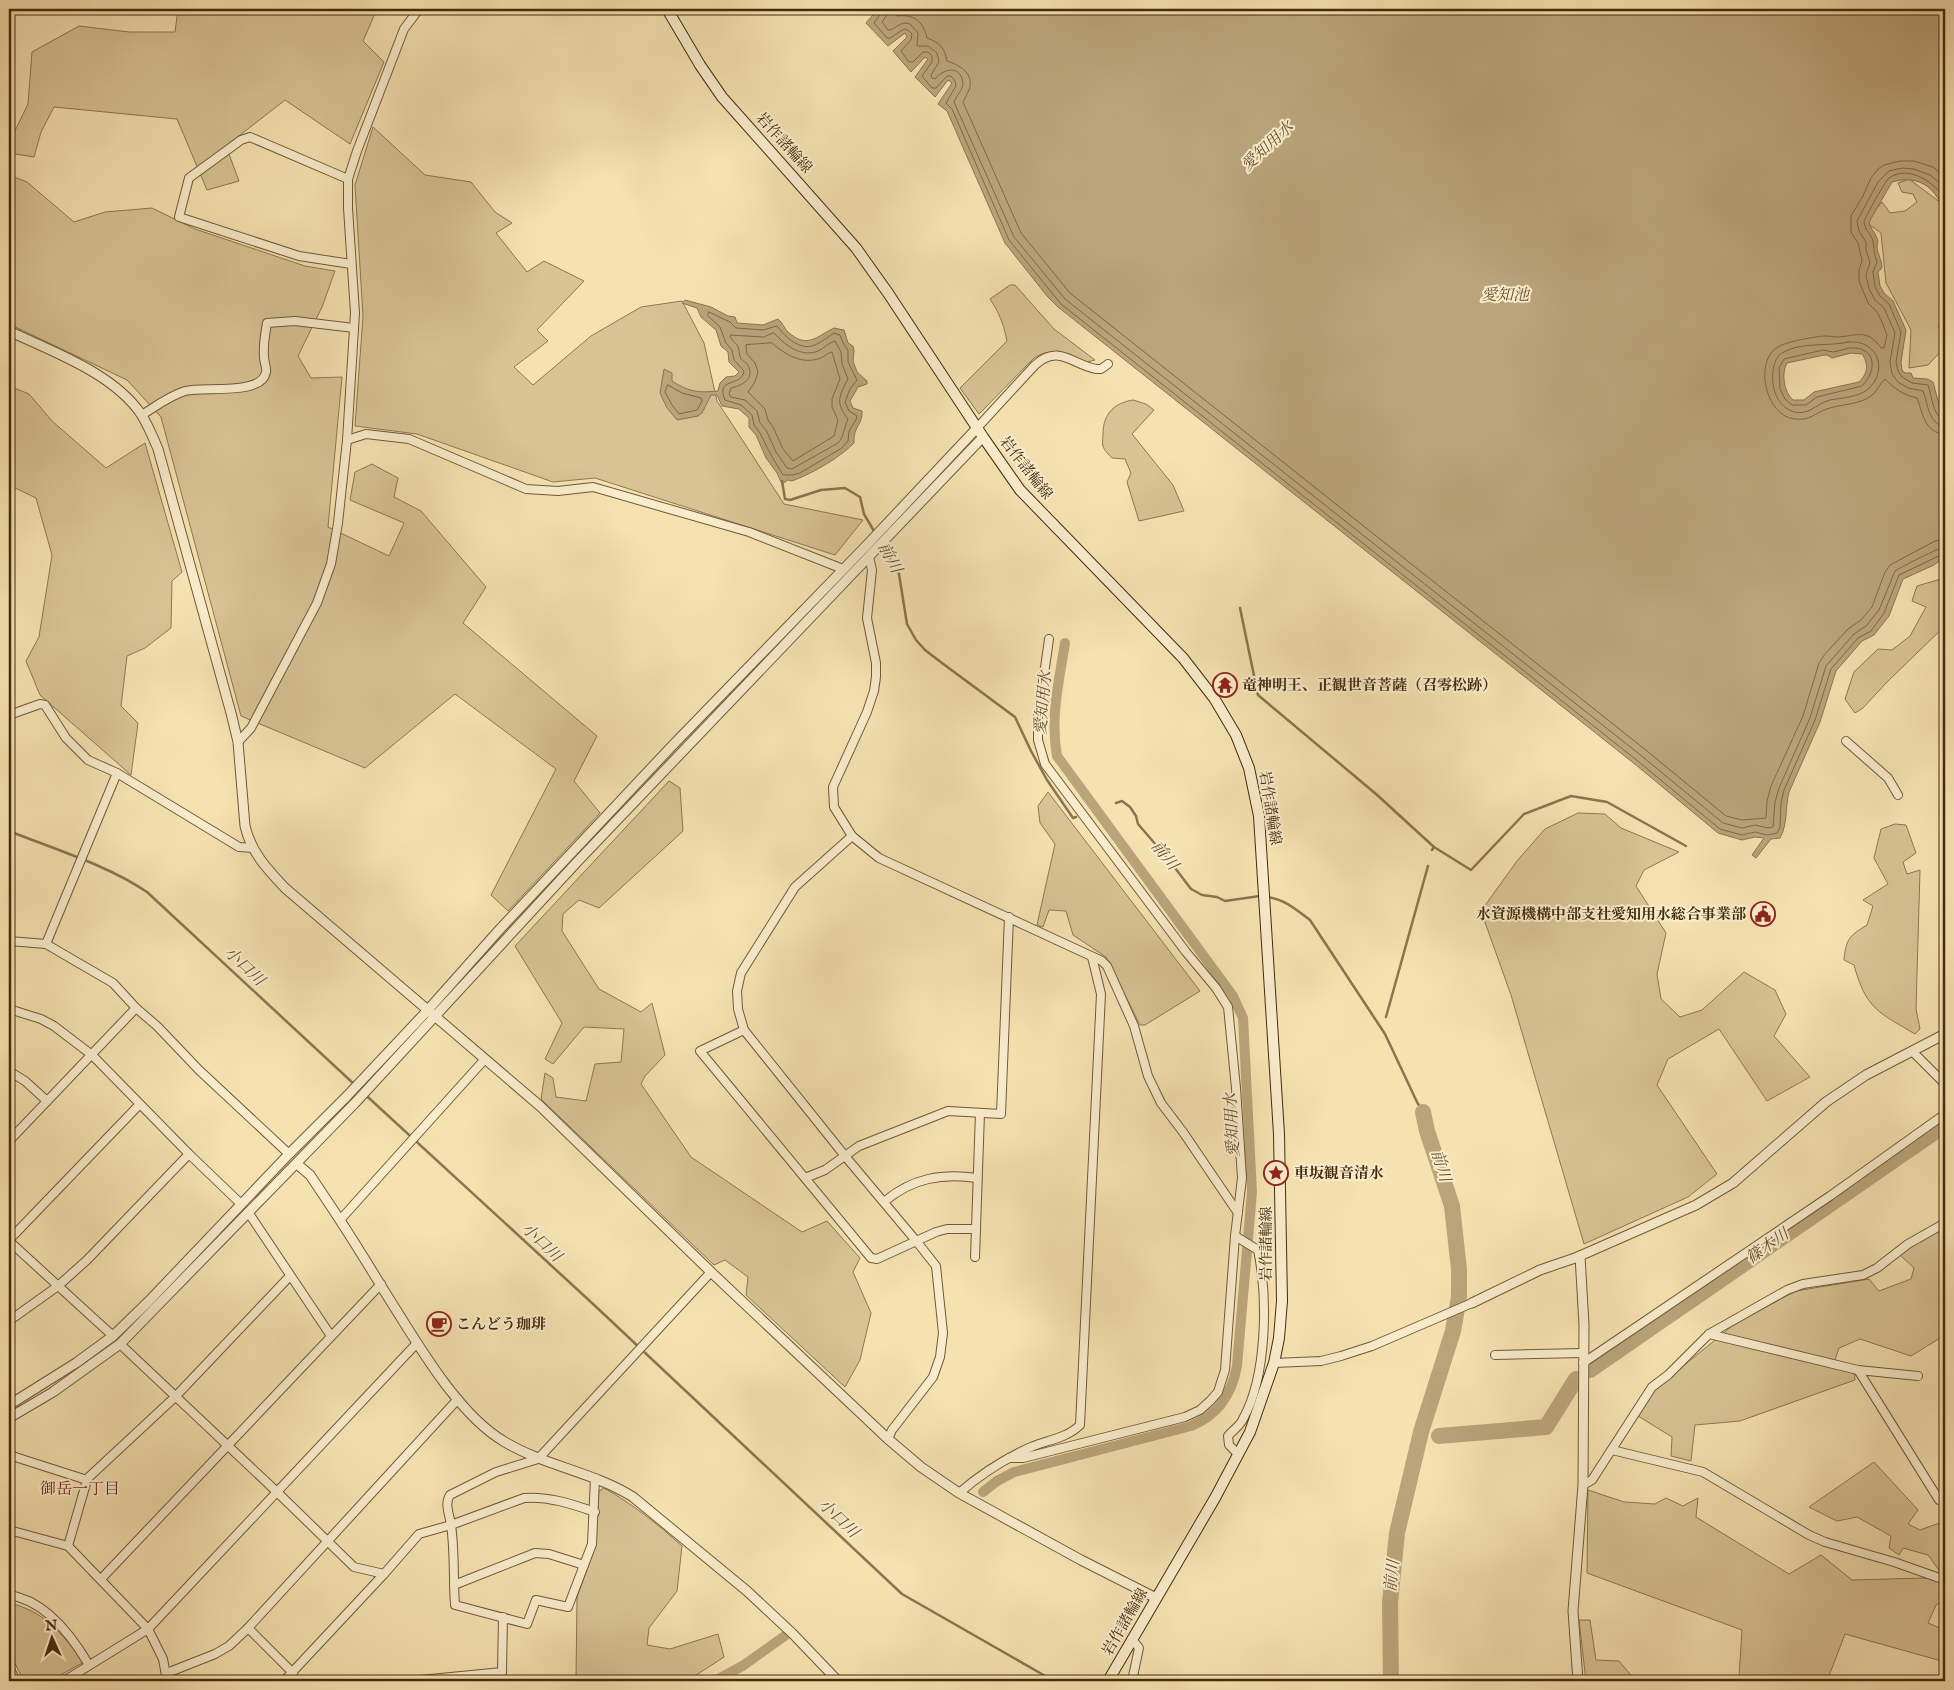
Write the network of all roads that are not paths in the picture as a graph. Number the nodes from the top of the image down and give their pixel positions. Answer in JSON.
{"nodes":[{"id":1,"x":419,"y":9,"type":"edge"},
{"id":2,"x":667,"y":9,"type":"edge"},
{"id":3,"x":348,"y":179,"type":"junction"},
{"id":4,"x":351,"y":264,"type":"junction"},
{"id":5,"x":354,"y":328,"type":"junction"},
{"id":6,"x":9,"y":331,"type":"edge"},
{"id":7,"x":1108,"y":364,"type":"dead end"},
{"id":8,"x":142,"y":415,"type":"junction"},
{"id":9,"x":977,"y":428,"type":"junction"},
{"id":10,"x":983,"y":437,"type":"junction"},
{"id":11,"x":347,"y":440,"type":"junction"},
{"id":12,"x":869,"y":557,"type":"junction"},
{"id":13,"x":843,"y":569,"type":"junction"},
{"id":14,"x":1049,"y":639,"type":"dead end"},
{"id":15,"x":9,"y":715,"type":"edge"},
{"id":16,"x":1846,"y":741,"type":"dead end"},
{"id":17,"x":238,"y":742,"type":"junction"},
{"id":18,"x":117,"y":773,"type":"junction"},
{"id":19,"x":1898,"y":795,"type":"dead end"},
{"id":20,"x":852,"y":836,"type":"junction"},
{"id":21,"x":253,"y":848,"type":"junction"},
{"id":22,"x":1010,"y":917,"type":"junction"},
{"id":23,"x":9,"y":941,"type":"edge"},
{"id":24,"x":46,"y":944,"type":"junction"},
{"id":25,"x":1092,"y":957,"type":"junction"},
{"id":26,"x":136,"y":1008,"type":"junction"},
{"id":27,"x":9,"y":1009,"type":"edge"},
{"id":28,"x":427,"y":1011,"type":"junction"},
{"id":29,"x":435,"y":1017,"type":"junction"},
{"id":30,"x":744,"y":1030,"type":"junction"},
{"id":31,"x":1945,"y":1034,"type":"edge"},
{"id":32,"x":1912,"y":1051,"type":"junction"},
{"id":33,"x":92,"y":1055,"type":"junction"},
{"id":34,"x":485,"y":1059,"type":"junction"},
{"id":35,"x":9,"y":1071,"type":"edge"},
{"id":36,"x":1945,"y":1084,"type":"edge"},
{"id":37,"x":47,"y":1101,"type":"junction"},
{"id":38,"x":139,"y":1105,"type":"junction"},
{"id":39,"x":980,"y":1113,"type":"junction"},
{"id":40,"x":1945,"y":1114,"type":"edge"},
{"id":41,"x":9,"y":1141,"type":"edge"},
{"id":42,"x":189,"y":1154,"type":"junction"},
{"id":43,"x":289,"y":1154,"type":"junction"},
{"id":44,"x":845,"y":1156,"type":"junction"},
{"id":45,"x":297,"y":1164,"type":"junction"},
{"id":46,"x":805,"y":1178,"type":"junction"},
{"id":47,"x":978,"y":1178,"type":"junction"},
{"id":48,"x":885,"y":1201,"type":"junction"},
{"id":49,"x":241,"y":1204,"type":"junction"},
{"id":50,"x":248,"y":1212,"type":"junction"},
{"id":51,"x":1238,"y":1213,"type":"junction"},
{"id":52,"x":340,"y":1220,"type":"junction"},
{"id":53,"x":1945,"y":1223,"type":"edge"},
{"id":54,"x":976,"y":1229,"type":"junction"},
{"id":55,"x":1235,"y":1236,"type":"junction"},
{"id":56,"x":9,"y":1240,"type":"edge"},
{"id":57,"x":917,"y":1242,"type":"junction"},
{"id":58,"x":1580,"y":1256,"type":"junction"},
{"id":59,"x":975,"y":1257,"type":"dead end"},
{"id":60,"x":711,"y":1272,"type":"junction"},
{"id":61,"x":290,"y":1276,"type":"junction"},
{"id":62,"x":380,"y":1284,"type":"junction"},
{"id":63,"x":58,"y":1286,"type":"junction"},
{"id":64,"x":1472,"y":1304,"type":"joint"},
{"id":65,"x":9,"y":1321,"type":"edge"},
{"id":66,"x":1709,"y":1334,"type":"junction"},
{"id":67,"x":113,"y":1336,"type":"junction"},
{"id":68,"x":330,"y":1336,"type":"junction"},
{"id":69,"x":417,"y":1343,"type":"junction"},
{"id":70,"x":120,"y":1344,"type":"junction"},
{"id":71,"x":1584,"y":1353,"type":"junction"},
{"id":72,"x":1496,"y":1355,"type":"dead end"},
{"id":73,"x":1274,"y":1363,"type":"junction"},
{"id":74,"x":1583,"y":1363,"type":"junction"},
{"id":75,"x":1858,"y":1370,"type":"junction"},
{"id":76,"x":1918,"y":1376,"type":"dead end"},
{"id":77,"x":175,"y":1397,"type":"junction"},
{"id":78,"x":458,"y":1400,"type":"junction"},
{"id":79,"x":9,"y":1405,"type":"edge"},
{"id":80,"x":9,"y":1418,"type":"edge"},
{"id":81,"x":888,"y":1439,"type":"junction"},
{"id":82,"x":228,"y":1446,"type":"junction"},
{"id":83,"x":1612,"y":1450,"type":"junction"},
{"id":84,"x":1238,"y":1454,"type":"junction"},
{"id":85,"x":9,"y":1455,"type":"edge"},
{"id":86,"x":538,"y":1458,"type":"junction"},
{"id":87,"x":1009,"y":1458,"type":"junction"},
{"id":88,"x":595,"y":1478,"type":"junction"},
{"id":89,"x":87,"y":1480,"type":"junction"},
{"id":90,"x":1583,"y":1485,"type":"junction"},
{"id":91,"x":277,"y":1492,"type":"junction"},
{"id":92,"x":959,"y":1493,"type":"junction"},
{"id":93,"x":1939,"y":1500,"type":"dead end"},
{"id":94,"x":594,"y":1512,"type":"junction"},
{"id":95,"x":451,"y":1525,"type":"junction"},
{"id":96,"x":9,"y":1530,"type":"edge"},
{"id":97,"x":328,"y":1540,"type":"junction"},
{"id":98,"x":68,"y":1546,"type":"junction"},
{"id":99,"x":584,"y":1565,"type":"junction"},
{"id":100,"x":384,"y":1574,"type":"junction"},
{"id":101,"x":100,"y":1579,"type":"junction"},
{"id":102,"x":1945,"y":1580,"type":"edge"},
{"id":103,"x":454,"y":1585,"type":"junction"},
{"id":104,"x":9,"y":1594,"type":"edge"},
{"id":105,"x":1156,"y":1598,"type":"junction"},
{"id":106,"x":503,"y":1617,"type":"junction"},
{"id":107,"x":248,"y":1628,"type":"junction"},
{"id":108,"x":148,"y":1629,"type":"junction"},
{"id":109,"x":1132,"y":1639,"type":"junction"},
{"id":110,"x":90,"y":1665,"type":"junction"},
{"id":111,"x":9,"y":1667,"type":"edge"},
{"id":112,"x":293,"y":1673,"type":"junction"},
{"id":113,"x":167,"y":1677,"type":"edge"},
{"id":114,"x":16,"y":1681,"type":"edge"},
{"id":115,"x":64,"y":1681,"type":"edge"},
{"id":116,"x":284,"y":1681,"type":"edge"},
{"id":117,"x":410,"y":1681,"type":"edge"},
{"id":118,"x":838,"y":1681,"type":"edge"},
{"id":119,"x":1108,"y":1681,"type":"edge"},
{"id":120,"x":1132,"y":1681,"type":"edge"},
{"id":121,"x":1578,"y":1681,"type":"edge"}],
"edges":[{"from":1,"to":3,"type":"street"},
{"from":2,"to":9,"type":"main road","name":"岩作諸輪線"},
{"from":3,"to":4,"type":"street"},
{"from":3,"to":4,"type":"street"},
{"from":4,"to":5,"type":"street"},
{"from":5,"to":8,"type":"street"},
{"from":5,"to":11,"type":"street"},
{"from":6,"to":8,"type":"street"},
{"from":7,"to":9,"type":"street"},
{"from":8,"to":17,"type":"street"},
{"from":9,"to":10,"type":"main road","name":"岩作諸輪線"},
{"from":9,"to":13,"type":"street"},
{"from":10,"to":12,"type":"street"},
{"from":10,"to":73,"type":"main road","name":"岩作諸輪線"},
{"from":11,"to":13,"type":"street"},
{"from":11,"to":17,"type":"street"},
{"from":12,"to":20,"type":"street"},
{"from":12,"to":29,"type":"street"},
{"from":13,"to":28,"type":"street"},
{"from":14,"to":51,"type":"street"},
{"from":15,"to":18,"type":"street"},
{"from":16,"to":19,"type":"street"},
{"from":17,"to":21,"type":"street"},
{"from":18,"to":21,"type":"street"},
{"from":18,"to":24,"type":"street"},
{"from":20,"to":22,"type":"street"},
{"from":20,"to":30,"type":"street"},
{"from":21,"to":28,"type":"street"},
{"from":22,"to":25,"type":"street"},
{"from":22,"to":39,"type":"street"},
{"from":23,"to":24,"type":"street"},
{"from":24,"to":26,"type":"street"},
{"from":25,"to":51,"type":"street"},
{"from":25,"to":87,"type":"street"},
{"from":26,"to":33,"type":"street"},
{"from":26,"to":43,"type":"street"},
{"from":27,"to":33,"type":"street"},
{"from":28,"to":29,"type":"street"},
{"from":28,"to":43,"type":"street"},
{"from":29,"to":34,"type":"street"},
{"from":29,"to":45,"type":"street"},
{"from":30,"to":44,"type":"street"},
{"from":30,"to":46,"type":"street"},
{"from":31,"to":32,"type":"street"},
{"from":32,"to":36,"type":"street"},
{"from":32,"to":58,"type":"street"},
{"from":33,"to":37,"type":"street"},
{"from":33,"to":38,"type":"street"},
{"from":34,"to":52,"type":"street"},
{"from":34,"to":60,"type":"street"},
{"from":35,"to":37,"type":"street"},
{"from":37,"to":41,"type":"street"},
{"from":38,"to":42,"type":"street"},
{"from":38,"to":56,"type":"street"},
{"from":39,"to":44,"type":"street"},
{"from":39,"to":47,"type":"street"},
{"from":40,"to":74,"type":"street"},
{"from":42,"to":49,"type":"street"},
{"from":42,"to":63,"type":"street"},
{"from":43,"to":49,"type":"street"},
{"from":44,"to":46,"type":"street"},
{"from":44,"to":48,"type":"street"},
{"from":45,"to":50,"type":"street"},
{"from":45,"to":52,"type":"street"},
{"from":46,"to":57,"type":"street"},
{"from":47,"to":48,"type":"street"},
{"from":47,"to":54,"type":"street"},
{"from":48,"to":57,"type":"street"},
{"from":49,"to":67,"type":"street"},
{"from":50,"to":61,"type":"street"},
{"from":50,"to":70,"type":"street"},
{"from":51,"to":55,"type":"street"},
{"from":52,"to":62,"type":"street"},
{"from":53,"to":66,"type":"street"},
{"from":54,"to":57,"type":"street"},
{"from":54,"to":59,"type":"street"},
{"from":55,"to":84,"type":"street"},
{"from":55,"to":87,"type":"street"},
{"from":56,"to":63,"type":"street"},
{"from":57,"to":81,"type":"street"},
{"from":58,"to":64,"type":"street"},
{"from":58,"to":71,"type":"street"},
{"from":60,"to":81,"type":"street"},
{"from":60,"to":86,"type":"street"},
{"from":61,"to":68,"type":"street"},
{"from":61,"to":77,"type":"street"},
{"from":62,"to":68,"type":"street"},
{"from":62,"to":69,"type":"street"},
{"from":63,"to":65,"type":"street"},
{"from":63,"to":67,"type":"street"},
{"from":64,"to":73,"type":"street"},
{"from":66,"to":75,"type":"street"},
{"from":66,"to":83,"type":"street"},
{"from":67,"to":79,"type":"street"},
{"from":68,"to":82,"type":"street"},
{"from":69,"to":78,"type":"street"},
{"from":69,"to":91,"type":"street"},
{"from":70,"to":77,"type":"street"},
{"from":70,"to":80,"type":"street"},
{"from":71,"to":72,"type":"street"},
{"from":71,"to":74,"type":"street"},
{"from":73,"to":84,"type":"main road","name":"岩作諸輪線"},
{"from":74,"to":90,"type":"street"},
{"from":75,"to":76,"type":"street"},
{"from":75,"to":93,"type":"street"},
{"from":77,"to":82,"type":"street"},
{"from":77,"to":89,"type":"street"},
{"from":78,"to":86,"type":"street"},
{"from":78,"to":97,"type":"street"},
{"from":81,"to":92,"type":"street"},
{"from":82,"to":91,"type":"street"},
{"from":82,"to":101,"type":"street"},
{"from":83,"to":90,"type":"street"},
{"from":83,"to":102,"type":"street"},
{"from":84,"to":105,"type":"main road","name":"岩作諸輪線"},
{"from":85,"to":89,"type":"street"},
{"from":86,"to":88,"type":"street"},
{"from":86,"to":95,"type":"street"},
{"from":87,"to":92,"type":"street"},
{"from":88,"to":94,"type":"street"},
{"from":88,"to":118,"type":"street"},
{"from":89,"to":98,"type":"street"},
{"from":90,"to":121,"type":"street"},
{"from":91,"to":97,"type":"street"},
{"from":91,"to":108,"type":"street"},
{"from":92,"to":105,"type":"street"},
{"from":94,"to":95,"type":"street"},
{"from":94,"to":99,"type":"street"},
{"from":95,"to":100,"type":"street"},
{"from":95,"to":103,"type":"street"},
{"from":96,"to":98,"type":"street"},
{"from":97,"to":100,"type":"street"},
{"from":97,"to":107,"type":"street"},
{"from":98,"to":101,"type":"street"},
{"from":99,"to":103,"type":"street"},
{"from":99,"to":106,"type":"street"},
{"from":100,"to":112,"type":"street"},
{"from":101,"to":108,"type":"street"},
{"from":103,"to":106,"type":"street"},
{"from":104,"to":110,"type":"street"},
{"from":105,"to":109,"type":"main road","name":"岩作諸輪線"},
{"from":106,"to":117,"type":"street"},
{"from":107,"to":112,"type":"street"},
{"from":107,"to":113,"type":"street"},
{"from":108,"to":110,"type":"street"},
{"from":108,"to":113,"type":"street"},
{"from":109,"to":119,"type":"main road","name":"岩作諸輪線"},
{"from":109,"to":120,"type":"street"},
{"from":110,"to":115,"type":"street"},
{"from":111,"to":114,"type":"street"},
{"from":112,"to":116,"type":"street"}]}
